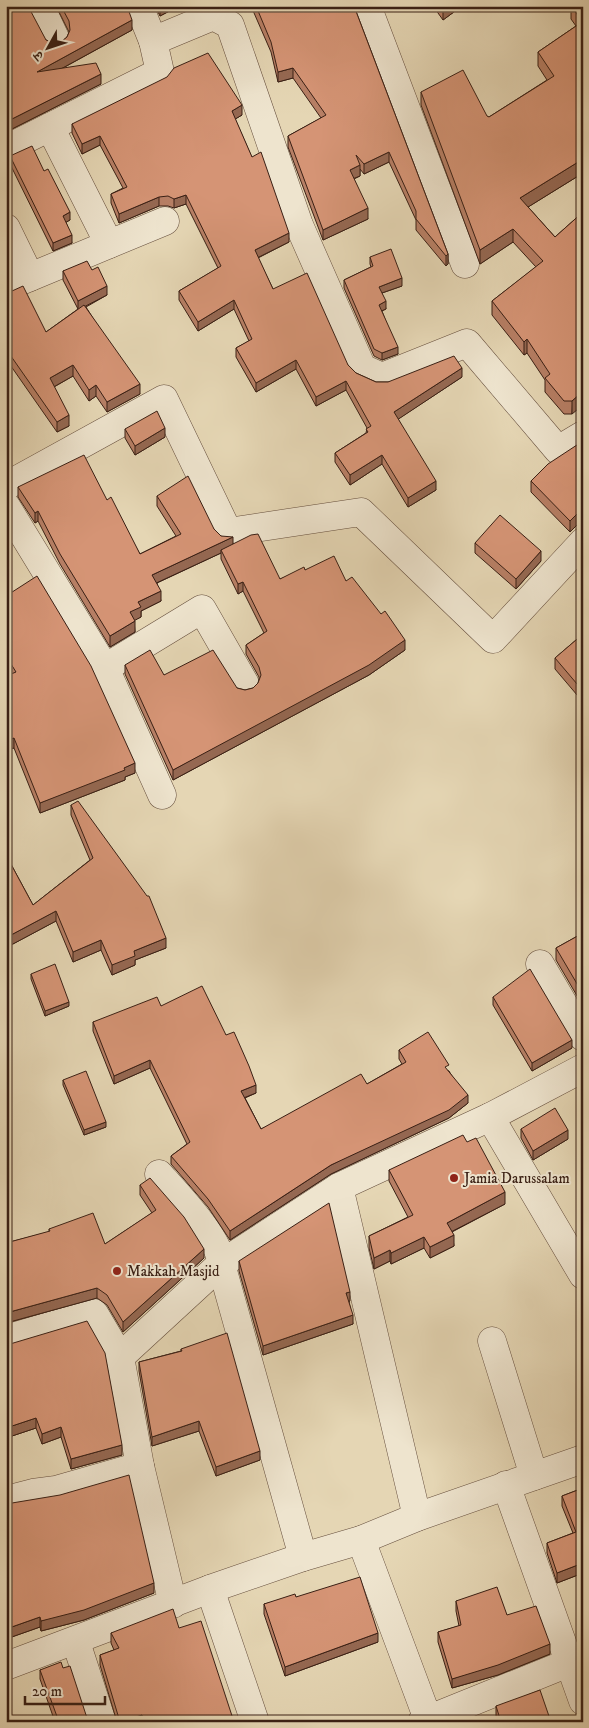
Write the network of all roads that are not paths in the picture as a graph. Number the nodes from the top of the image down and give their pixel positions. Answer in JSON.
{"nodes":[{"id":1,"x":40,"y":6,"type":"edge"},
{"id":2,"x":138,"y":6,"type":"edge"},
{"id":3,"x":367,"y":6,"type":"edge"},
{"id":4,"x":55,"y":38,"type":"dead end"},
{"id":5,"x":153,"y":41,"type":"junction"},
{"id":6,"x":50,"y":126,"type":"junction"},
{"id":7,"x":6,"y":149,"type":"edge"},
{"id":8,"x":165,"y":221,"type":"dead end"},
{"id":9,"x":6,"y":228,"type":"edge"},
{"id":10,"x":109,"y":244,"type":"junction"},
{"id":11,"x":465,"y":264,"type":"dead end"},
{"id":12,"x":18,"y":282,"type":"edge"},
{"id":13,"x":583,"y":435,"type":"edge"},
{"id":14,"x":6,"y":486,"type":"edge"},
{"id":15,"x":6,"y":506,"type":"edge"},
{"id":16,"x":583,"y":542,"type":"edge"},
{"id":17,"x":105,"y":668,"type":"junction"},
{"id":18,"x":245,"y":684,"type":"dead end"},
{"id":19,"x":162,"y":795,"type":"dead end"},
{"id":20,"x":540,"y":964,"type":"dead end"},
{"id":21,"x":583,"y":1036,"type":"edge"},
{"id":22,"x":583,"y":1068,"type":"edge"},
{"id":23,"x":490,"y":1117,"type":"junction"},
{"id":24,"x":159,"y":1174,"type":"dead end"},
{"id":25,"x":339,"y":1188,"type":"junction"},
{"id":26,"x":574,"y":1235,"type":"edge"},
{"id":27,"x":221,"y":1264,"type":"junction"},
{"id":28,"x":583,"y":1275,"type":"edge"},
{"id":29,"x":6,"y":1339,"type":"edge"},
{"id":30,"x":492,"y":1341,"type":"dead end"},
{"id":31,"x":120,"y":1357,"type":"junction"},
{"id":32,"x":583,"y":1459,"type":"edge"},
{"id":33,"x":140,"y":1466,"type":"junction"},
{"id":34,"x":534,"y":1476,"type":"junction"},
{"id":35,"x":506,"y":1485,"type":"junction"},
{"id":36,"x":6,"y":1500,"type":"edge"},
{"id":37,"x":417,"y":1516,"type":"junction"},
{"id":38,"x":361,"y":1540,"type":"junction"},
{"id":39,"x":303,"y":1557,"type":"junction"},
{"id":40,"x":210,"y":1589,"type":"junction"},
{"id":41,"x":173,"y":1604,"type":"junction"},
{"id":42,"x":76,"y":1642,"type":"junction"},
{"id":43,"x":575,"y":1659,"type":"edge"},
{"id":44,"x":6,"y":1666,"type":"edge"},
{"id":45,"x":583,"y":1702,"type":"edge"},
{"id":46,"x":427,"y":1721,"type":"edge"},
{"id":47,"x":102,"y":1722,"type":"edge"},
{"id":48,"x":255,"y":1722,"type":"edge"}],
"edges":[{"from":1,"to":4,"type":"street"},
{"from":2,"to":5,"type":"street"},
{"from":3,"to":11,"type":"street"},
{"from":5,"to":6,"type":"street"},
{"from":5,"to":13,"type":"street"},
{"from":6,"to":7,"type":"street"},
{"from":6,"to":10,"type":"street"},
{"from":8,"to":10,"type":"street"},
{"from":9,"to":12,"type":"street"},
{"from":10,"to":12,"type":"street"},
{"from":14,"to":16,"type":"street"},
{"from":15,"to":17,"type":"street"},
{"from":17,"to":18,"type":"street"},
{"from":17,"to":19,"type":"street"},
{"from":20,"to":21,"type":"street"},
{"from":22,"to":23,"type":"street"},
{"from":23,"to":25,"type":"street"},
{"from":23,"to":26,"type":"street"},
{"from":24,"to":27,"type":"street"},
{"from":25,"to":27,"type":"street"},
{"from":25,"to":37,"type":"street"},
{"from":26,"to":28,"type":"street"},
{"from":27,"to":31,"type":"street"},
{"from":27,"to":39,"type":"street"},
{"from":29,"to":31,"type":"street"},
{"from":30,"to":34,"type":"street"},
{"from":31,"to":33,"type":"street"},
{"from":32,"to":34,"type":"street"},
{"from":33,"to":36,"type":"street"},
{"from":33,"to":41,"type":"street"},
{"from":34,"to":35,"type":"street"},
{"from":35,"to":37,"type":"street"},
{"from":35,"to":43,"type":"street"},
{"from":37,"to":38,"type":"street"},
{"from":38,"to":39,"type":"street"},
{"from":38,"to":46,"type":"street"},
{"from":39,"to":40,"type":"street"},
{"from":40,"to":41,"type":"street"},
{"from":40,"to":48,"type":"street"},
{"from":41,"to":42,"type":"street"},
{"from":42,"to":44,"type":"street"},
{"from":42,"to":47,"type":"street"},
{"from":43,"to":45,"type":"street"},
{"from":43,"to":46,"type":"street"}]}
